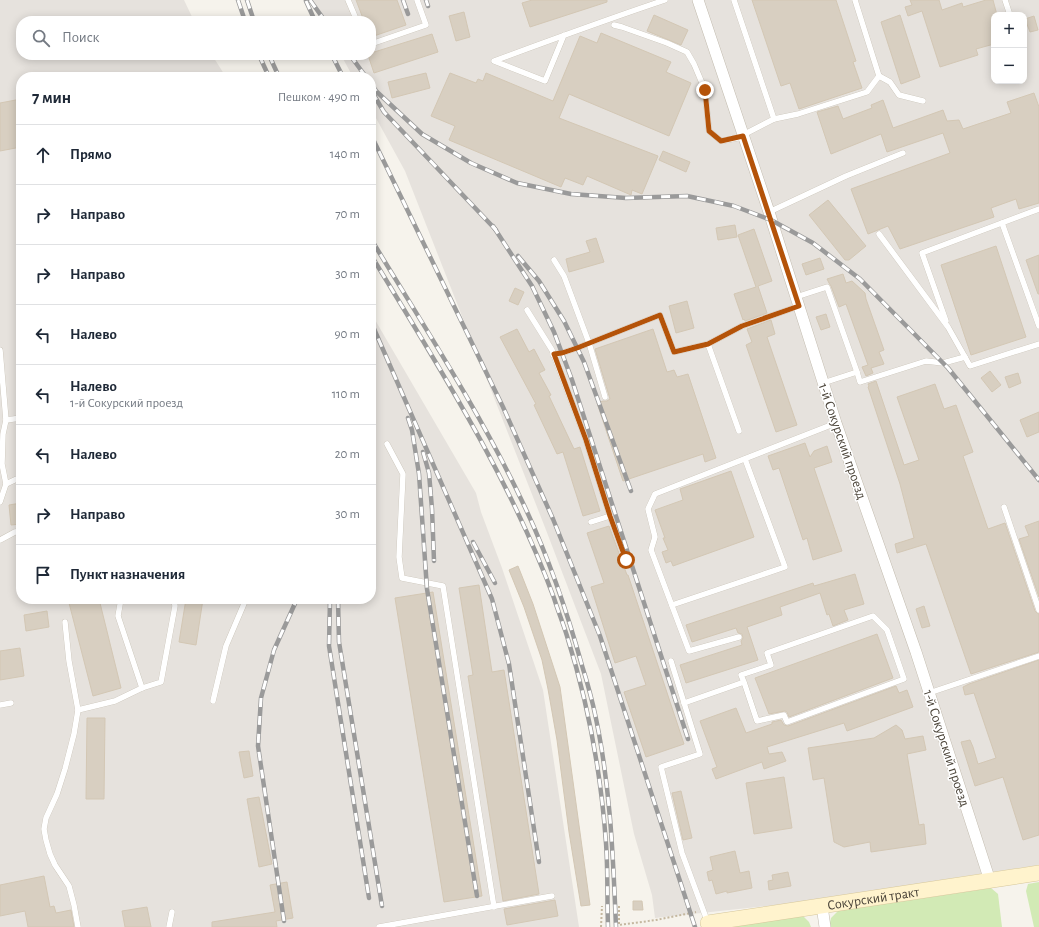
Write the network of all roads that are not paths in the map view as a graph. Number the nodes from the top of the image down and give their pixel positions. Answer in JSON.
{"nodes":[{"id":1,"x":348,"y":0,"type":"edge"},
{"id":2,"x":417,"y":0,"type":"edge"},
{"id":3,"x":665,"y":0,"type":"edge"},
{"id":4,"x":698,"y":0,"type":"edge"},
{"id":5,"x":734,"y":0,"type":"edge"},
{"id":6,"x":856,"y":0,"type":"edge"},
{"id":7,"x":1006,"y":0,"type":"edge"},
{"id":8,"x":1009,"y":12,"type":"edge"},
{"id":9,"x":355,"y":16,"type":"edge"},
{"id":10,"x":614,"y":25,"type":"dead end"},
{"id":11,"x":564,"y":35,"type":"junction"},
{"id":12,"x":376,"y":42,"type":"edge"},
{"id":13,"x":879,"y":76,"type":"junction"},
{"id":14,"x":923,"y":101,"type":"dead end"},
{"id":15,"x":774,"y":119,"type":"junction"},
{"id":16,"x":743,"y":136,"type":"junction"},
{"id":17,"x":903,"y":153,"type":"dead end"},
{"id":18,"x":1039,"y":209,"type":"edge"},
{"id":19,"x":769,"y":212,"type":"junction"},
{"id":20,"x":1002,"y":223,"type":"junction"},
{"id":21,"x":879,"y":234,"type":"dead end"},
{"id":22,"x":554,"y":260,"type":"dead end"},
{"id":23,"x":797,"y":301,"type":"junction"},
{"id":24,"x":527,"y":310,"type":"dead end"},
{"id":25,"x":1039,"y":326,"type":"edge"},
{"id":26,"x":948,"y":327,"type":"junction"},
{"id":27,"x":589,"y":343,"type":"junction"},
{"id":28,"x":708,"y":344,"type":"junction"},
{"id":29,"x":1039,"y":344,"type":"edge"},
{"id":30,"x":0,"y":350,"type":"edge"},
{"id":31,"x":554,"y":354,"type":"junction"},
{"id":32,"x":965,"y":357,"type":"junction"},
{"id":33,"x":857,"y":372,"type":"junction"},
{"id":34,"x":823,"y":382,"type":"junction"},
{"id":35,"x":605,"y":397,"type":"dead end"},
{"id":36,"x":16,"y":419,"type":"edge"},
{"id":37,"x":6,"y":420,"type":"junction"},
{"id":38,"x":836,"y":423,"type":"junction"},
{"id":39,"x":740,"y":431,"type":"dead end"},
{"id":40,"x":387,"y":444,"type":"dead end"},
{"id":41,"x":745,"y":459,"type":"junction"},
{"id":42,"x":16,"y":479,"type":"edge"},
{"id":43,"x":6,"y":484,"type":"junction"},
{"id":44,"x":0,"y":502,"type":"edge"},
{"id":45,"x":1004,"y":508,"type":"dead end"},
{"id":46,"x":610,"y":516,"type":"junction"},
{"id":47,"x":591,"y":522,"type":"dead end"},
{"id":48,"x":16,"y":532,"type":"edge"},
{"id":49,"x":0,"y":540,"type":"edge"},
{"id":50,"x":626,"y":560,"type":"dead end"},
{"id":51,"x":120,"y":604,"type":"edge"},
{"id":52,"x":175,"y":604,"type":"edge"},
{"id":53,"x":244,"y":604,"type":"edge"},
{"id":54,"x":672,"y":605,"type":"junction"},
{"id":55,"x":1039,"y":610,"type":"edge"},
{"id":56,"x":65,"y":622,"type":"dead end"},
{"id":57,"x":739,"y":637,"type":"dead end"},
{"id":58,"x":1039,"y":656,"type":"edge"},
{"id":59,"x":671,"y":661,"type":"dead end"},
{"id":60,"x":744,"y":682,"type":"junction"},
{"id":61,"x":142,"y":688,"type":"junction"},
{"id":62,"x":929,"y":693,"type":"junction"},
{"id":63,"x":213,"y":701,"type":"dead end"},
{"id":64,"x":11,"y":703,"type":"dead end"},
{"id":65,"x":684,"y":703,"type":"junction"},
{"id":66,"x":0,"y":705,"type":"edge"},
{"id":67,"x":78,"y":710,"type":"junction"},
{"id":68,"x":1039,"y":874,"type":"edge"},
{"id":69,"x":990,"y":881,"type":"junction"},
{"id":70,"x":552,"y":896,"type":"dead end"},
{"id":71,"x":822,"y":906,"type":"junction"},
{"id":72,"x":494,"y":907,"type":"junction"},
{"id":73,"x":172,"y":912,"type":"dead end"},
{"id":74,"x":705,"y":917,"type":"joint"},
{"id":75,"x":78,"y":927,"type":"edge"},
{"id":76,"x":168,"y":927,"type":"edge"},
{"id":77,"x":379,"y":927,"type":"edge"},
{"id":78,"x":825,"y":927,"type":"edge"}],
"edges":[{"from":1,"to":9,"type":"lane"},
{"from":2,"to":12,"type":"lane"},
{"from":3,"to":11,"type":"lane"},
{"from":4,"to":16,"type":"street","name":"1-й Сокурский проезд"},
{"from":5,"to":15,"type":"lane"},
{"from":6,"to":13,"type":"lane"},
{"from":7,"to":8,"type":"lane"},
{"from":10,"to":16,"type":"lane"},
{"from":11,"to":11,"type":"lane"},
{"from":13,"to":14,"type":"lane"},
{"from":13,"to":15,"type":"lane"},
{"from":15,"to":16,"type":"lane"},
{"from":16,"to":19,"type":"street","name":"1-й Сокурский проезд"},
{"from":17,"to":19,"type":"lane"},
{"from":18,"to":20,"type":"lane"},
{"from":19,"to":23,"type":"street","name":"1-й Сокурский проезд"},
{"from":20,"to":25,"type":"lane"},
{"from":20,"to":26,"type":"lane"},
{"from":21,"to":26,"type":"lane"},
{"from":22,"to":27,"type":"lane"},
{"from":23,"to":28,"type":"lane"},
{"from":23,"to":33,"type":"lane"},
{"from":23,"to":34,"type":"street","name":"1-й Сокурский проезд"},
{"from":24,"to":31,"type":"lane"},
{"from":26,"to":32,"type":"lane"},
{"from":27,"to":28,"type":"lane"},
{"from":27,"to":31,"type":"lane"},
{"from":27,"to":35,"type":"lane"},
{"from":28,"to":39,"type":"lane"},
{"from":29,"to":32,"type":"lane"},
{"from":30,"to":37,"type":"lane"},
{"from":31,"to":46,"type":"lane"},
{"from":32,"to":33,"type":"lane"},
{"from":33,"to":34,"type":"lane"},
{"from":34,"to":38,"type":"street","name":"1-й Сокурский проезд"},
{"from":36,"to":37,"type":"lane"},
{"from":37,"to":43,"type":"lane"},
{"from":38,"to":41,"type":"lane"},
{"from":38,"to":62,"type":"street","name":"1-й Сокурский проезд"},
{"from":40,"to":72,"type":"lane"},
{"from":41,"to":54,"type":"lane"},
{"from":41,"to":54,"type":"lane"},
{"from":42,"to":43,"type":"lane"},
{"from":43,"to":44,"type":"lane"},
{"from":45,"to":55,"type":"lane"},
{"from":46,"to":47,"type":"lane"},
{"from":46,"to":50,"type":"lane"},
{"from":48,"to":49,"type":"lane"},
{"from":51,"to":61,"type":"lane"},
{"from":52,"to":61,"type":"lane"},
{"from":53,"to":63,"type":"lane"},
{"from":54,"to":57,"type":"lane"},
{"from":56,"to":67,"type":"lane"},
{"from":58,"to":62,"type":"lane"},
{"from":59,"to":65,"type":"lane"},
{"from":60,"to":60,"type":"lane"},
{"from":60,"to":65,"type":"lane"},
{"from":61,"to":67,"type":"lane"},
{"from":62,"to":69,"type":"street","name":"1-й Сокурский проезд"},
{"from":64,"to":66,"type":"lane"},
{"from":65,"to":74,"type":"lane"},
{"from":67,"to":75,"type":"lane"},
{"from":68,"to":69,"type":"street","name":"Сокурский тракт"},
{"from":69,"to":71,"type":"street","name":"Сокурский тракт"},
{"from":70,"to":72,"type":"lane"},
{"from":71,"to":74,"type":"street","name":"Сокурский тракт"},
{"from":71,"to":78,"type":"street"},
{"from":72,"to":77,"type":"lane"},
{"from":73,"to":76,"type":"lane"}]}
